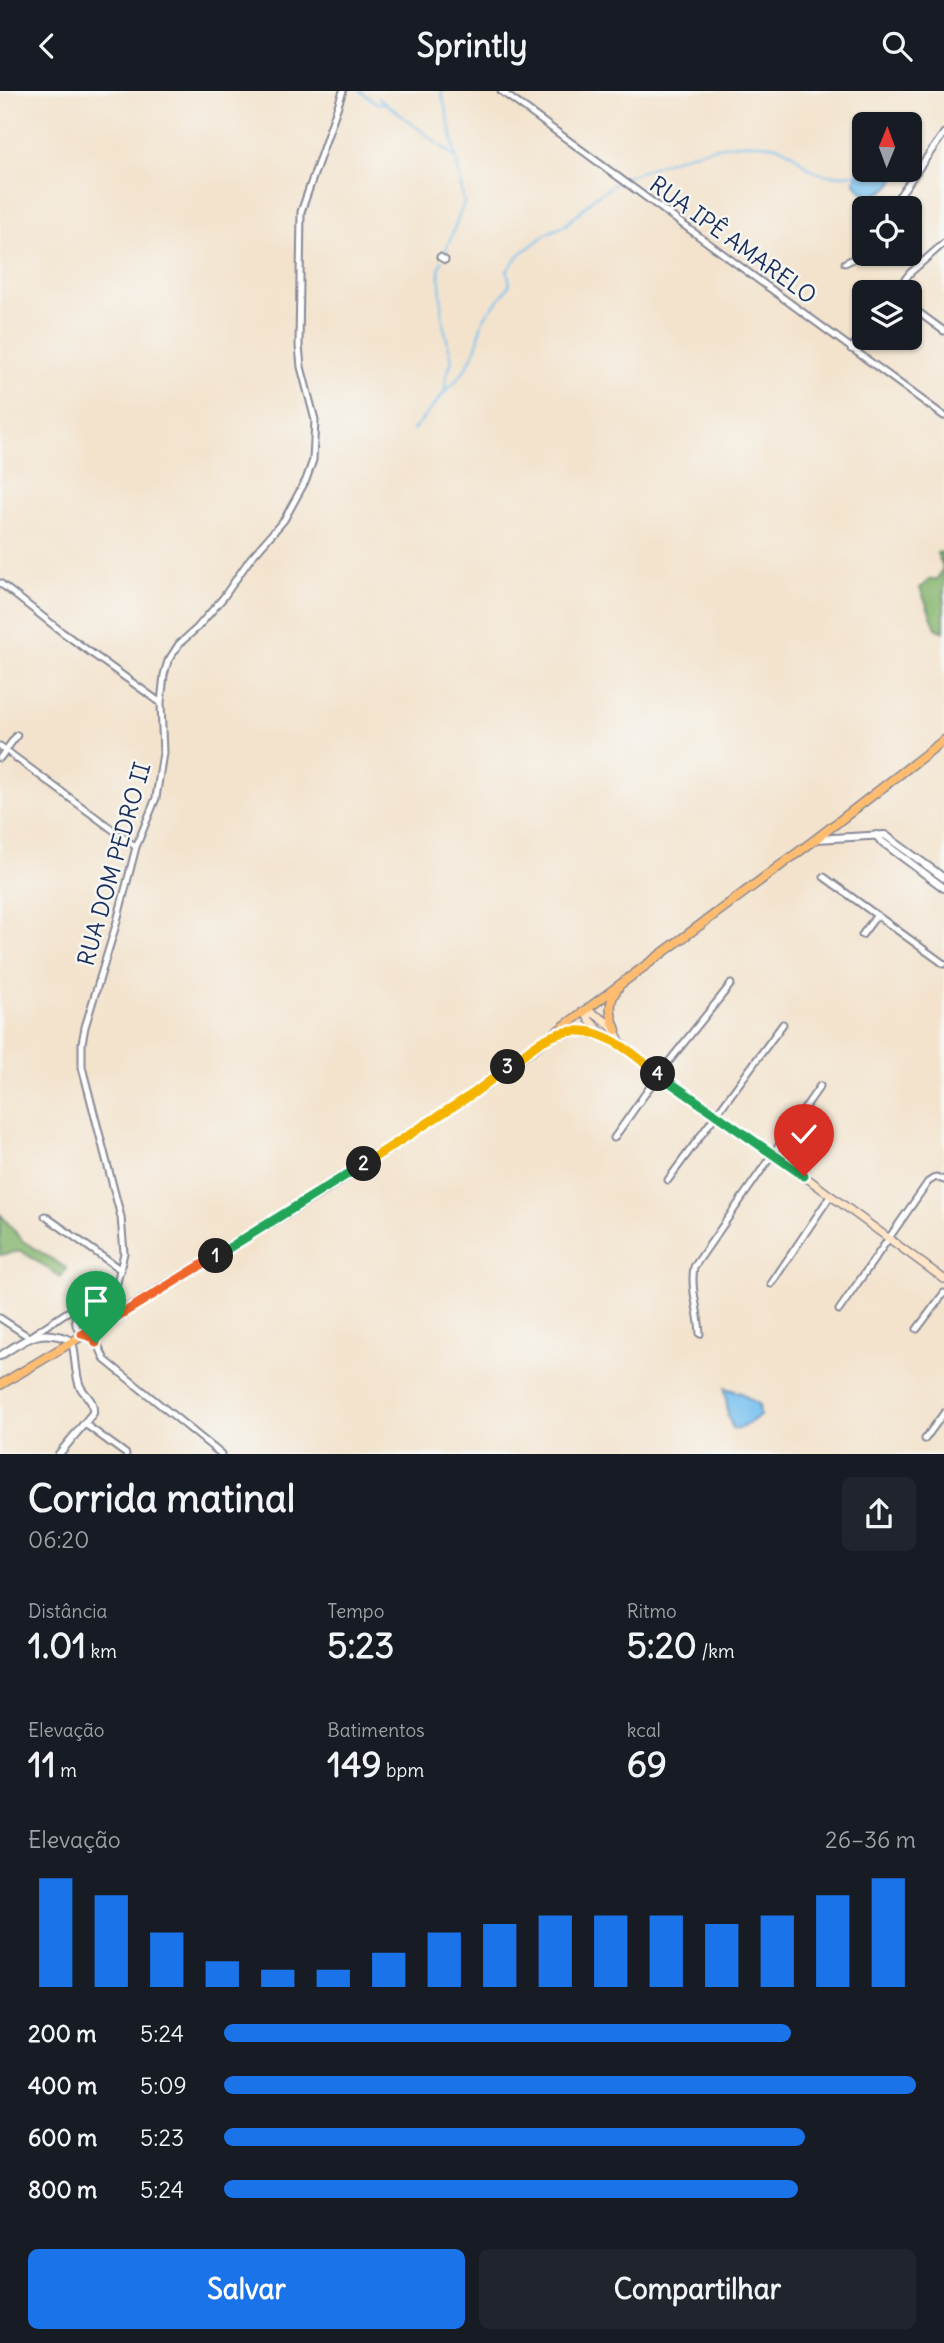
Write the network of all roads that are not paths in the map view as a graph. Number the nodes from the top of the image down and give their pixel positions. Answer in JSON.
{"nodes":[{"id":1,"x":343,"y":91,"type":"edge"},
{"id":2,"x":501,"y":91,"type":"edge"},
{"id":3,"x":944,"y":133,"type":"edge"},
{"id":4,"x":899,"y":196,"type":"edge"},
{"id":5,"x":944,"y":243,"type":"edge"},
{"id":6,"x":852,"y":260,"type":"edge"},
{"id":7,"x":845,"y":263,"type":"dead end"},
{"id":8,"x":904,"y":280,"type":"edge"},
{"id":9,"x":922,"y":315,"type":"edge"},
{"id":10,"x":944,"y":331,"type":"edge"},
{"id":11,"x":851,"y":349,"type":"joint"},
{"id":12,"x":944,"y":416,"type":"edge"},
{"id":13,"x":0,"y":583,"type":"edge"},
{"id":14,"x":161,"y":703,"type":"junction"},
{"id":15,"x":17,"y":735,"type":"dead end"},
{"id":16,"x":944,"y":740,"type":"edge"},
{"id":17,"x":3,"y":748,"type":"edge"},
{"id":18,"x":0,"y":758,"type":"edge"},
{"id":19,"x":876,"y":835,"type":"junction"},
{"id":20,"x":816,"y":839,"type":"junction"},
{"id":21,"x":136,"y":846,"type":"junction"},
{"id":22,"x":824,"y":877,"type":"dead end"},
{"id":23,"x":944,"y":878,"type":"edge"},
{"id":24,"x":944,"y":888,"type":"edge"},
{"id":25,"x":877,"y":915,"type":"junction"},
{"id":26,"x":862,"y":935,"type":"dead end"},
{"id":27,"x":944,"y":964,"type":"edge"},
{"id":28,"x":623,"y":982,"type":"junction"},
{"id":29,"x":731,"y":984,"type":"dead end"},
{"id":30,"x":585,"y":1010,"type":"junction"},
{"id":31,"x":783,"y":1024,"type":"dead end"},
{"id":32,"x":616,"y":1030,"type":"junction"},
{"id":33,"x":604,"y":1035,"type":"junction"},
{"id":34,"x":542,"y":1041,"type":"junction"},
{"id":35,"x":621,"y":1044,"type":"junction"},
{"id":36,"x":659,"y":1074,"type":"junction"},
{"id":37,"x":820,"y":1086,"type":"dead end"},
{"id":38,"x":716,"y":1114,"type":"junction"},
{"id":39,"x":614,"y":1138,"type":"dead end"},
{"id":40,"x":774,"y":1155,"type":"junction"},
{"id":41,"x":944,"y":1179,"type":"edge"},
{"id":42,"x":668,"y":1180,"type":"dead end"},
{"id":43,"x":831,"y":1195,"type":"junction"},
{"id":44,"x":45,"y":1216,"type":"dead end"},
{"id":45,"x":888,"y":1237,"type":"junction"},
{"id":46,"x":121,"y":1271,"type":"junction"},
{"id":47,"x":944,"y":1279,"type":"edge"},
{"id":48,"x":771,"y":1284,"type":"dead end"},
{"id":49,"x":944,"y":1293,"type":"edge"},
{"id":50,"x":75,"y":1307,"type":"junction"},
{"id":51,"x":839,"y":1310,"type":"dead end"},
{"id":52,"x":0,"y":1318,"type":"edge"},
{"id":53,"x":918,"y":1329,"type":"dead end"},
{"id":54,"x":82,"y":1334,"type":"junction"},
{"id":55,"x":700,"y":1334,"type":"dead end"},
{"id":56,"x":29,"y":1337,"type":"junction"},
{"id":57,"x":72,"y":1341,"type":"junction"},
{"id":58,"x":0,"y":1356,"type":"edge"},
{"id":59,"x":0,"y":1385,"type":"edge"},
{"id":60,"x":944,"y":1413,"type":"edge"},
{"id":61,"x":85,"y":1424,"type":"junction"},
{"id":62,"x":925,"y":1439,"type":"dead end"},
{"id":63,"x":59,"y":1454,"type":"edge"},
{"id":64,"x":126,"y":1454,"type":"edge"},
{"id":65,"x":221,"y":1454,"type":"edge"}],
"edges":[{"from":1,"to":14,"type":"street","name":"RUA DOM PEDRO II"},
{"from":2,"to":11,"type":"street","name":"RUA IPÊ AMARELO"},
{"from":3,"to":4,"type":"street"},
{"from":5,"to":8,"type":"street"},
{"from":6,"to":7,"type":"street"},
{"from":9,"to":10,"type":"street"},
{"from":11,"to":12,"type":"street","name":"RUA IPÊ AMARELO"},
{"from":13,"to":14,"type":"street"},
{"from":14,"to":21,"type":"street","name":"RUA DOM PEDRO II"},
{"from":15,"to":17,"type":"street"},
{"from":16,"to":20,"type":"main road"},
{"from":17,"to":18,"type":"street"},
{"from":17,"to":21,"type":"street"},
{"from":19,"to":20,"type":"street"},
{"from":19,"to":23,"type":"street"},
{"from":19,"to":24,"type":"street"},
{"from":20,"to":28,"type":"main road"},
{"from":21,"to":46,"type":"street","name":"RUA DOM PEDRO II"},
{"from":22,"to":25,"type":"street"},
{"from":25,"to":26,"type":"street"},
{"from":25,"to":27,"type":"street"},
{"from":28,"to":30,"type":"main road"},
{"from":28,"to":32,"type":"main road"},
{"from":29,"to":36,"type":"street"},
{"from":30,"to":32,"type":"main road"},
{"from":30,"to":33,"type":"main road"},
{"from":30,"to":34,"type":"main road"},
{"from":31,"to":38,"type":"street"},
{"from":32,"to":35,"type":"main road"},
{"from":33,"to":34,"type":"main road"},
{"from":33,"to":35,"type":"main road"},
{"from":34,"to":54,"type":"main road"},
{"from":35,"to":36,"type":"main road"},
{"from":36,"to":38,"type":"main road"},
{"from":36,"to":39,"type":"street"},
{"from":37,"to":40,"type":"street"},
{"from":38,"to":40,"type":"main road"},
{"from":38,"to":42,"type":"street"},
{"from":40,"to":43,"type":"main road"},
{"from":40,"to":55,"type":"street"},
{"from":41,"to":45,"type":"street"},
{"from":43,"to":45,"type":"main road"},
{"from":43,"to":48,"type":"street"},
{"from":44,"to":46,"type":"street"},
{"from":45,"to":47,"type":"main road"},
{"from":45,"to":51,"type":"street"},
{"from":46,"to":50,"type":"street"},
{"from":49,"to":53,"type":"street"},
{"from":50,"to":54,"type":"street"},
{"from":50,"to":56,"type":"street"},
{"from":52,"to":56,"type":"street"},
{"from":54,"to":57,"type":"main road"},
{"from":54,"to":65,"type":"street"},
{"from":56,"to":57,"type":"street"},
{"from":56,"to":58,"type":"street"},
{"from":57,"to":59,"type":"main road"},
{"from":57,"to":61,"type":"street"},
{"from":60,"to":62,"type":"street"},
{"from":61,"to":63,"type":"street"},
{"from":61,"to":64,"type":"street"}]}
